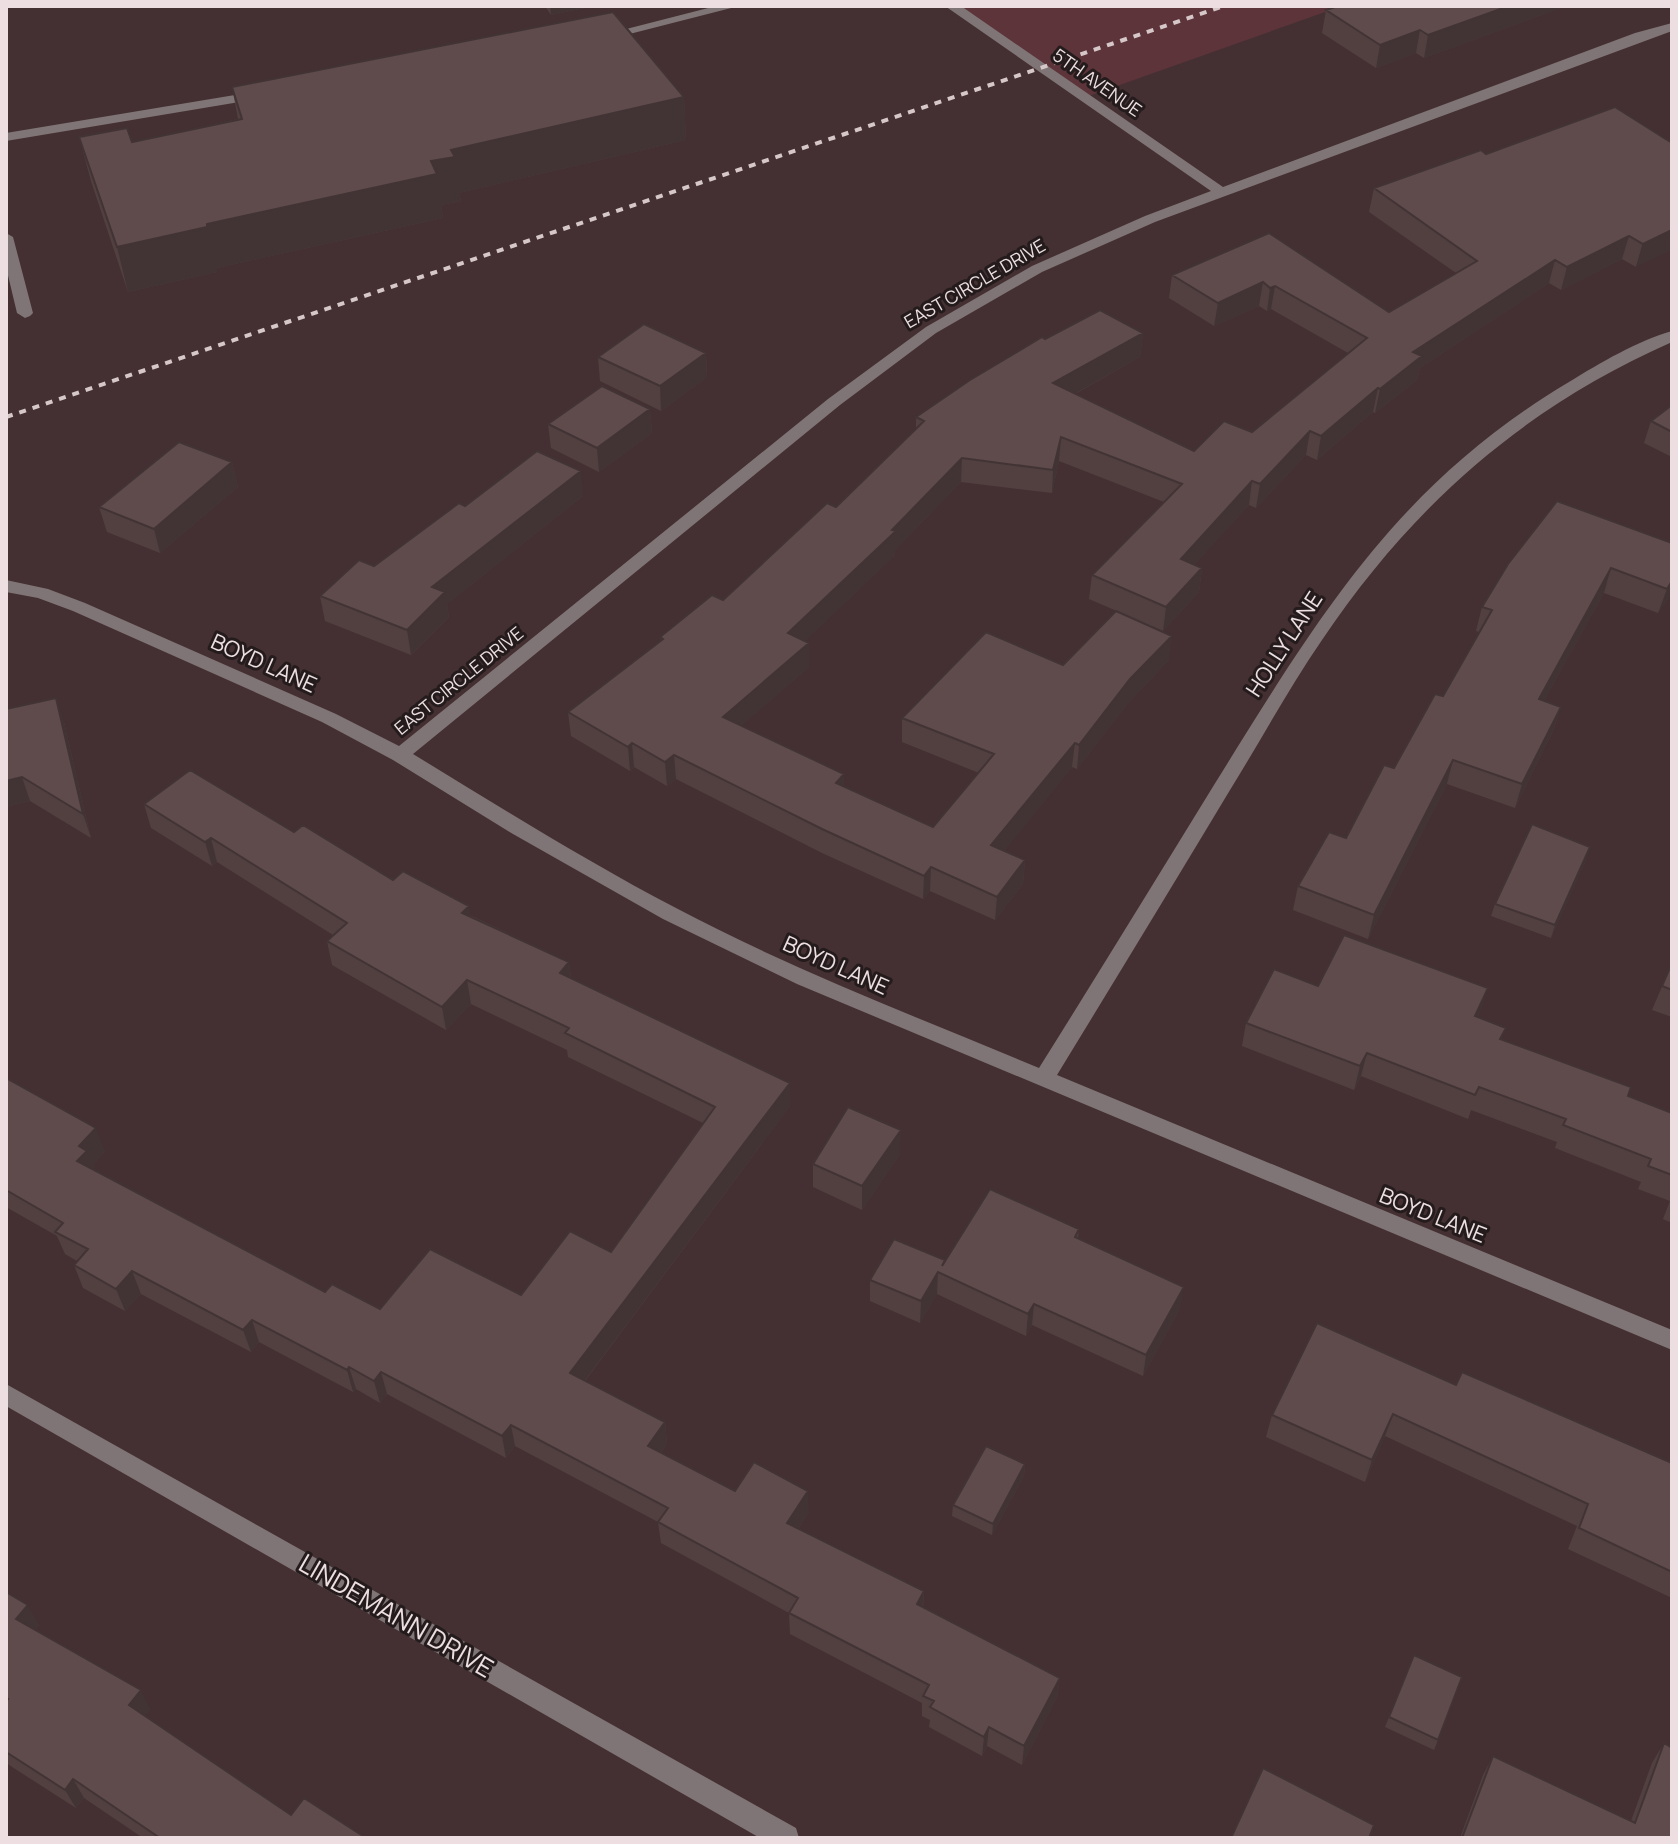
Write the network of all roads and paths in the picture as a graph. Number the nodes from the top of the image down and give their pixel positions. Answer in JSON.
{"nodes":[{"id":1,"x":732,"y":6,"type":"edge"},
{"id":2,"x":952,"y":6,"type":"edge"},
{"id":3,"x":1672,"y":27,"type":"edge"},
{"id":4,"x":596,"y":38,"type":"edge"},
{"id":5,"x":268,"y":93,"type":"edge"},
{"id":6,"x":6,"y":137,"type":"edge"},
{"id":7,"x":1220,"y":191,"type":"junction"},
{"id":8,"x":6,"y":237,"type":"edge"},
{"id":9,"x":25,"y":313,"type":"dead end"},
{"id":10,"x":1672,"y":336,"type":"edge"},
{"id":11,"x":6,"y":586,"type":"edge"},
{"id":12,"x":400,"y":755,"type":"junction"},
{"id":13,"x":1043,"y":1080,"type":"junction"},
{"id":14,"x":1672,"y":1340,"type":"edge"},
{"id":15,"x":6,"y":1394,"type":"edge"},
{"id":16,"x":786,"y":1838,"type":"edge"}],
"edges":[{"from":1,"to":4,"type":"street"},
{"from":2,"to":7,"type":"street","name":"5TH AVENUE"},
{"from":3,"to":7,"type":"street","name":"EAST CIRCLE DRIVE"},
{"from":5,"to":6,"type":"street"},
{"from":7,"to":12,"type":"street","name":"EAST CIRCLE DRIVE"},
{"from":8,"to":9,"type":"street"},
{"from":10,"to":13,"type":"street","name":"HOLLY LANE"},
{"from":11,"to":12,"type":"street","name":"BOYD LANE"},
{"from":12,"to":13,"type":"street","name":"BOYD LANE"},
{"from":13,"to":14,"type":"street","name":"BOYD LANE"},
{"from":15,"to":16,"type":"street","name":"LINDEMANN DRIVE"}]}
